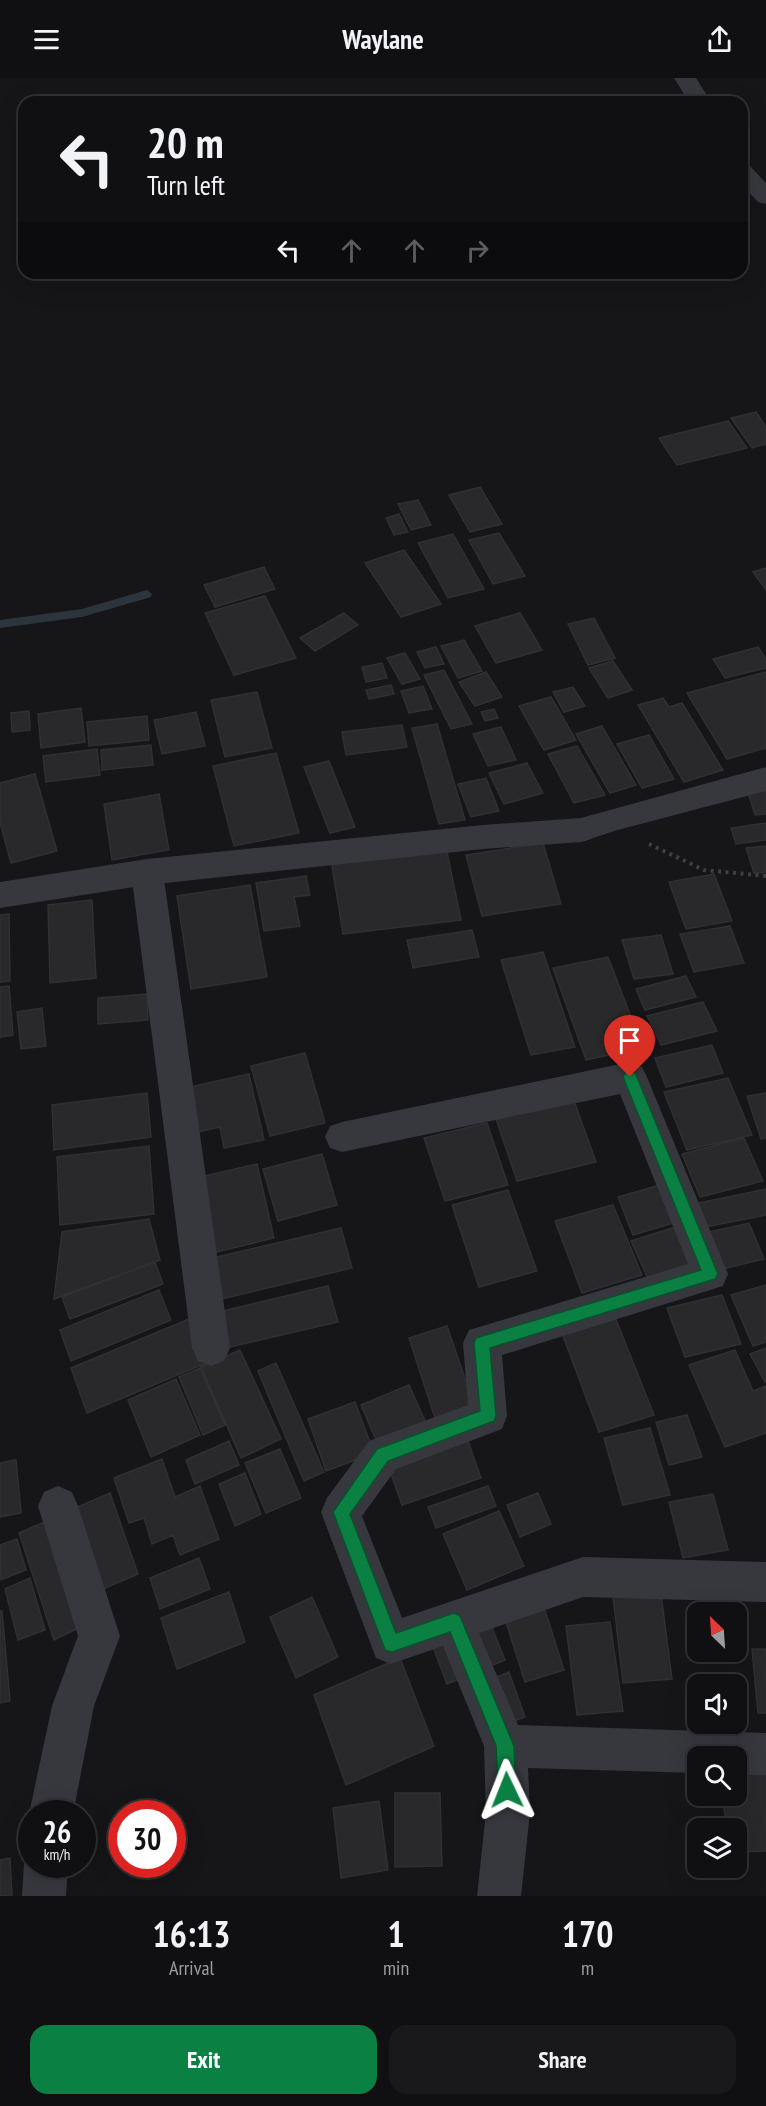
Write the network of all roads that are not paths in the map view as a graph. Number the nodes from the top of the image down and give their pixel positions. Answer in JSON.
{"nodes":[{"id":1,"x":686,"y":78,"type":"edge"},
{"id":2,"x":696,"y":96,"type":"edge"},
{"id":3,"x":748,"y":178,"type":"edge"},
{"id":4,"x":766,"y":197,"type":"edge"},
{"id":5,"x":766,"y":779,"type":"edge"},
{"id":6,"x":147,"y":872,"type":"junction"},
{"id":7,"x":0,"y":895,"type":"edge"},
{"id":8,"x":342,"y":1137,"type":"dead end"},
{"id":9,"x":211,"y":1348,"type":"dead end"},
{"id":10,"x":58,"y":1506,"type":"dead end"},
{"id":11,"x":766,"y":1582,"type":"edge"},
{"id":12,"x":454,"y":1622,"type":"junction"},
{"id":13,"x":505,"y":1746,"type":"junction"},
{"id":14,"x":766,"y":1754,"type":"edge"},
{"id":15,"x":54,"y":1800,"type":"edge"},
{"id":16,"x":45,"y":1878,"type":"edge"},
{"id":17,"x":44,"y":1896,"type":"edge"},
{"id":18,"x":499,"y":1896,"type":"edge"}],
"edges":[{"from":1,"to":2,"type":"street"},
{"from":3,"to":4,"type":"street"},
{"from":5,"to":6,"type":"street"},
{"from":6,"to":7,"type":"street"},
{"from":6,"to":9,"type":"street"},
{"from":8,"to":12,"type":"street"},
{"from":10,"to":15,"type":"street"},
{"from":11,"to":12,"type":"street"},
{"from":12,"to":13,"type":"street"},
{"from":13,"to":14,"type":"street"},
{"from":13,"to":18,"type":"street"},
{"from":16,"to":17,"type":"street"}]}
